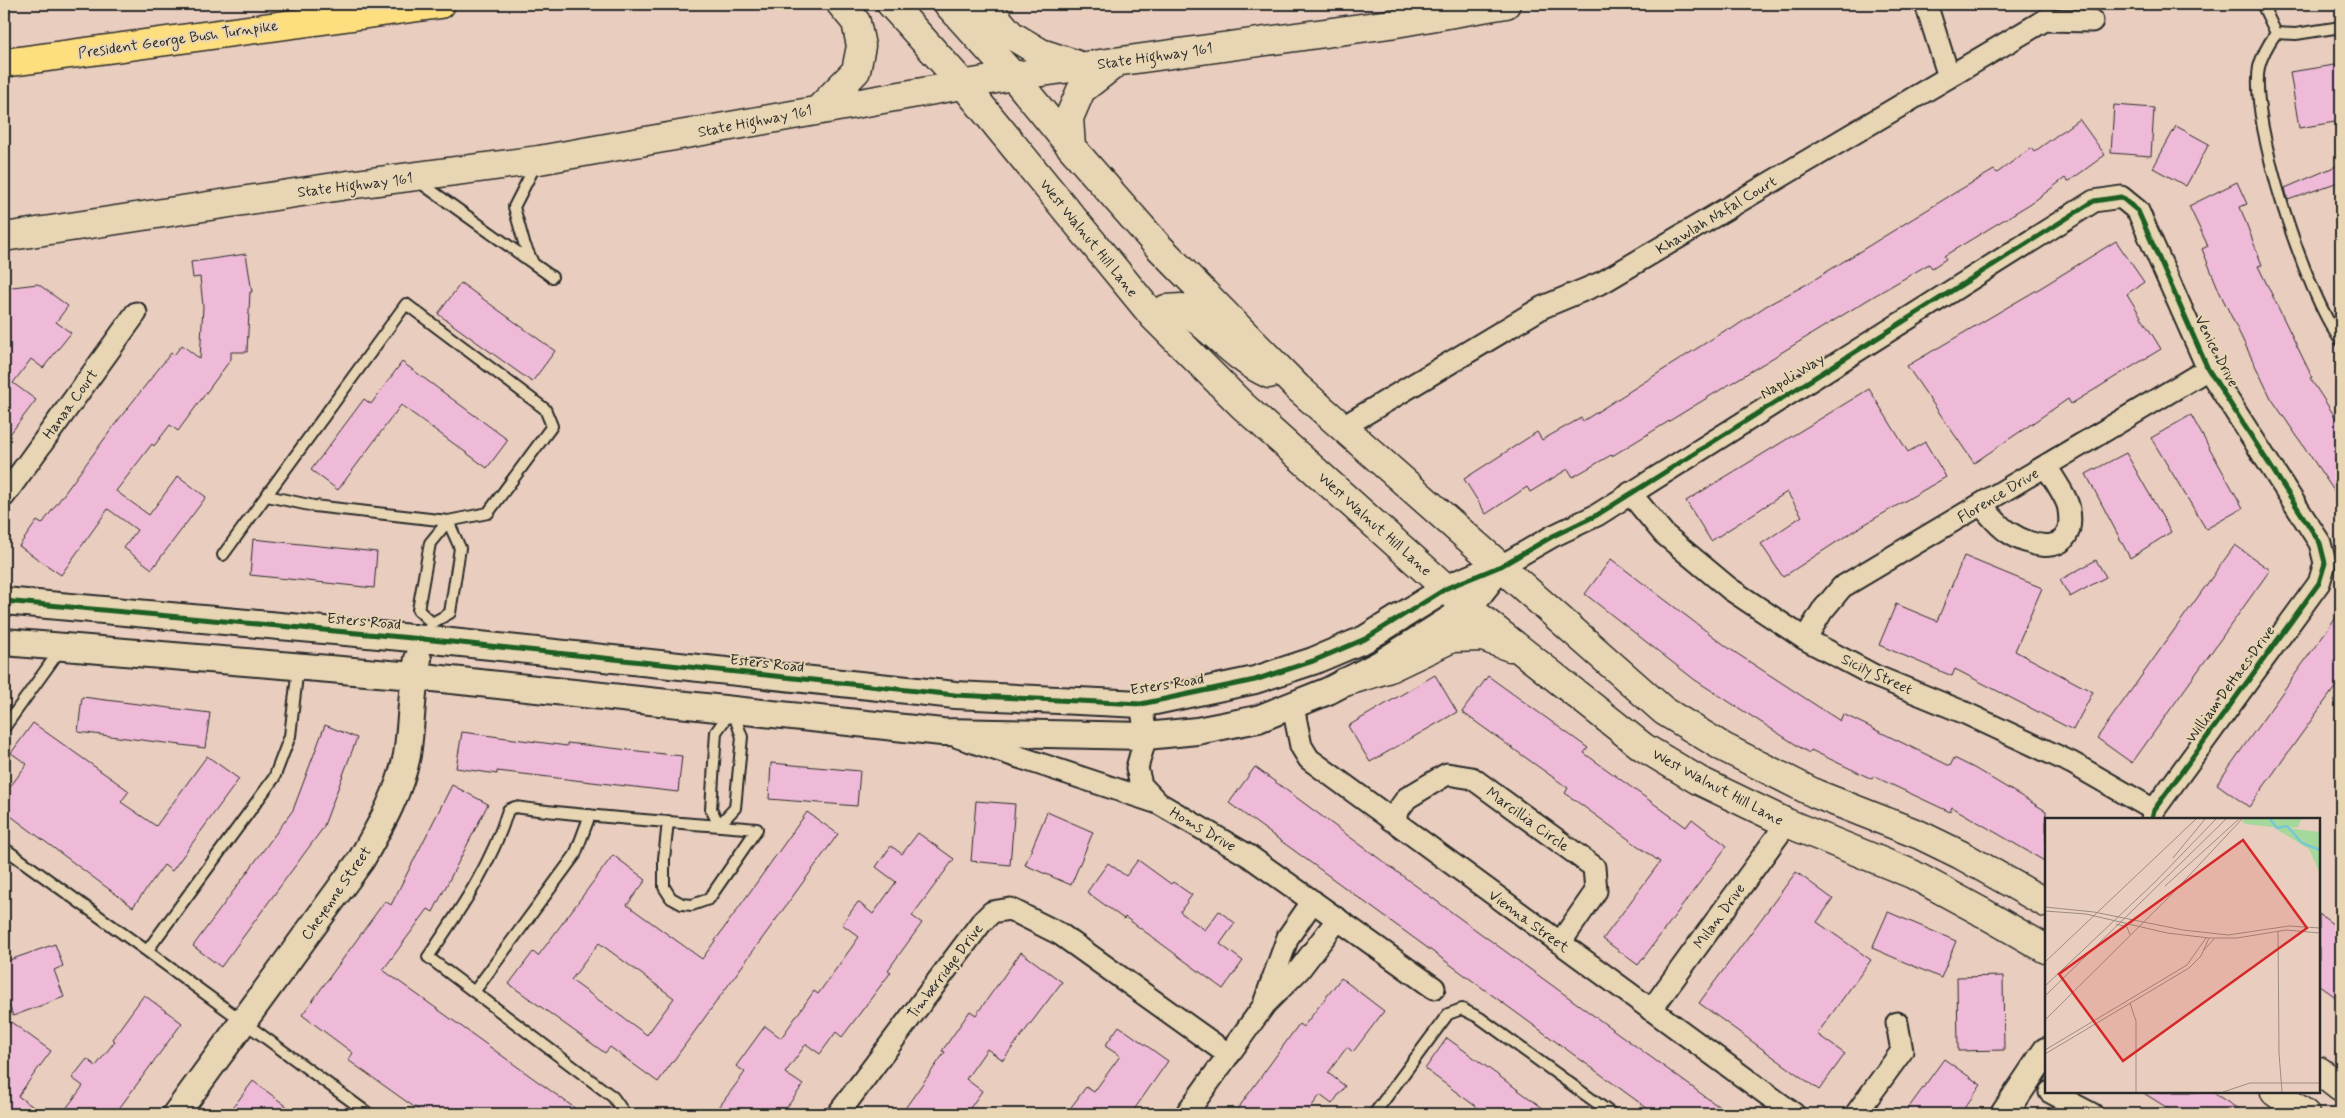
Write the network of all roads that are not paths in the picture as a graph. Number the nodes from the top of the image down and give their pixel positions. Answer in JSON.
{"nodes":[{"id":1,"x":441,"y":4,"type":"edge"},
{"id":2,"x":948,"y":4,"type":"edge"},
{"id":3,"x":1506,"y":4,"type":"edge"},
{"id":4,"x":1926,"y":4,"type":"edge"},
{"id":5,"x":2262,"y":4,"type":"edge"},
{"id":6,"x":985,"y":5,"type":"edge"},
{"id":7,"x":896,"y":9,"type":"edge"},
{"id":8,"x":849,"y":13,"type":"edge"},
{"id":9,"x":2092,"y":21,"type":"dead end"},
{"id":10,"x":2341,"y":27,"type":"edge"},
{"id":11,"x":2276,"y":33,"type":"junction"},
{"id":12,"x":1117,"y":62,"type":"junction"},
{"id":13,"x":4,"y":63,"type":"edge"},
{"id":14,"x":1082,"y":66,"type":"junction"},
{"id":15,"x":1013,"y":76,"type":"junction"},
{"id":16,"x":1949,"y":77,"type":"junction"},
{"id":17,"x":963,"y":84,"type":"junction"},
{"id":18,"x":819,"y":109,"type":"junction"},
{"id":19,"x":1071,"y":147,"type":"junction"},
{"id":20,"x":539,"y":160,"type":"junction"},
{"id":21,"x":414,"y":178,"type":"junction"},
{"id":22,"x":2094,"y":201,"type":"joint"},
{"id":23,"x":4,"y":237,"type":"edge"},
{"id":24,"x":533,"y":264,"type":"junction"},
{"id":25,"x":552,"y":277,"type":"dead end"},
{"id":26,"x":136,"y":313,"type":"dead end"},
{"id":27,"x":1153,"y":316,"type":"junction"},
{"id":28,"x":2341,"y":341,"type":"edge"},
{"id":29,"x":2208,"y":369,"type":"junction"},
{"id":30,"x":1297,"y":387,"type":"junction"},
{"id":31,"x":1343,"y":427,"type":"junction"},
{"id":32,"x":2046,"y":466,"type":"junction"},
{"id":33,"x":6,"y":488,"type":"edge"},
{"id":34,"x":1630,"y":493,"type":"junction"},
{"id":35,"x":267,"y":496,"type":"junction"},
{"id":36,"x":1981,"y":505,"type":"junction"},
{"id":37,"x":448,"y":522,"type":"junction"},
{"id":38,"x":223,"y":555,"type":"dead end"},
{"id":39,"x":2325,"y":563,"type":"joint"},
{"id":40,"x":1501,"y":566,"type":"junction"},
{"id":41,"x":1447,"y":588,"type":"junction"},
{"id":42,"x":4,"y":601,"type":"edge"},
{"id":43,"x":1468,"y":608,"type":"junction"},
{"id":44,"x":428,"y":631,"type":"junction"},
{"id":45,"x":1805,"y":639,"type":"junction"},
{"id":46,"x":4,"y":642,"type":"edge"},
{"id":47,"x":62,"y":647,"type":"junction"},
{"id":48,"x":1520,"y":650,"type":"junction"},
{"id":49,"x":298,"y":667,"type":"junction"},
{"id":50,"x":736,"y":673,"type":"junction"},
{"id":51,"x":414,"y":676,"type":"junction"},
{"id":52,"x":1345,"y":682,"type":"junction"},
{"id":53,"x":1141,"y":704,"type":"junction"},
{"id":54,"x":1293,"y":707,"type":"junction"},
{"id":55,"x":733,"y":710,"type":"junction"},
{"id":56,"x":4,"y":728,"type":"edge"},
{"id":57,"x":942,"y":732,"type":"junction"},
{"id":58,"x":1146,"y":736,"type":"junction"},
{"id":59,"x":1158,"y":803,"type":"junction"},
{"id":60,"x":2153,"y":815,"type":"edge"},
{"id":61,"x":590,"y":816,"type":"junction"},
{"id":62,"x":1391,"y":820,"type":"junction"},
{"id":63,"x":668,"y":821,"type":"junction"},
{"id":64,"x":1787,"y":823,"type":"junction"},
{"id":65,"x":719,"y":826,"type":"junction"},
{"id":66,"x":4,"y":848,"type":"edge"},
{"id":67,"x":1313,"y":901,"type":"junction"},
{"id":68,"x":2045,"y":902,"type":"edge"},
{"id":69,"x":1338,"y":919,"type":"junction"},
{"id":70,"x":1560,"y":943,"type":"junction"},
{"id":71,"x":2045,"y":948,"type":"edge"},
{"id":72,"x":147,"y":951,"type":"junction"},
{"id":73,"x":1434,"y":988,"type":"dead end"},
{"id":74,"x":474,"y":992,"type":"junction"},
{"id":75,"x":1264,"y":1004,"type":"junction"},
{"id":76,"x":1651,"y":1010,"type":"junction"},
{"id":77,"x":244,"y":1021,"type":"junction"},
{"id":78,"x":1898,"y":1023,"type":"dead end"},
{"id":79,"x":2045,"y":1054,"type":"edge"},
{"id":80,"x":1229,"y":1055,"type":"junction"},
{"id":81,"x":2320,"y":1072,"type":"edge"},
{"id":82,"x":2036,"y":1085,"type":"edge"},
{"id":83,"x":2341,"y":1088,"type":"edge"},
{"id":84,"x":2052,"y":1093,"type":"edge"},
{"id":85,"x":2276,"y":1093,"type":"edge"},
{"id":86,"x":176,"y":1114,"type":"edge"},
{"id":87,"x":369,"y":1114,"type":"edge"},
{"id":88,"x":625,"y":1114,"type":"edge"},
{"id":89,"x":838,"y":1114,"type":"edge"},
{"id":90,"x":1186,"y":1114,"type":"edge"},
{"id":91,"x":1374,"y":1114,"type":"edge"},
{"id":92,"x":1612,"y":1114,"type":"edge"},
{"id":93,"x":1794,"y":1114,"type":"edge"},
{"id":94,"x":1856,"y":1114,"type":"edge"},
{"id":95,"x":2004,"y":1114,"type":"edge"},
{"id":96,"x":2092,"y":1114,"type":"edge"},
{"id":97,"x":2305,"y":1114,"type":"edge"}],
"edges":[{"from":1,"to":13,"type":"highway","name":"President George Bush Turnpike"},
{"from":2,"to":15,"type":"main road"},
{"from":3,"to":12,"type":"main road","name":"State Highway 161"},
{"from":4,"to":16,"type":"street"},
{"from":5,"to":11,"type":"lane"},
{"from":6,"to":14,"type":"main road"},
{"from":7,"to":17,"type":"main road","name":"West Walnut Hill Lane"},
{"from":8,"to":18,"type":"main road"},
{"from":9,"to":16,"type":"street","name":"Khawlah Nafal Court"},
{"from":10,"to":11,"type":"lane"},
{"from":11,"to":28,"type":"lane"},
{"from":12,"to":14,"type":"main road","name":"State Highway 161"},
{"from":12,"to":19,"type":"main road"},
{"from":14,"to":15,"type":"main road","name":"State Highway 161"},
{"from":15,"to":17,"type":"main road","name":"State Highway 161"},
{"from":15,"to":19,"type":"main road"},
{"from":16,"to":31,"type":"street","name":"Khawlah Nafal Court"},
{"from":17,"to":18,"type":"main road","name":"State Highway 161"},
{"from":17,"to":27,"type":"main road","name":"West Walnut Hill Lane"},
{"from":18,"to":20,"type":"main road","name":"State Highway 161"},
{"from":19,"to":30,"type":"main road"},
{"from":20,"to":21,"type":"main road","name":"State Highway 161"},
{"from":20,"to":24,"type":"lane"},
{"from":21,"to":23,"type":"main road","name":"State Highway 161"},
{"from":21,"to":24,"type":"lane"},
{"from":22,"to":29,"type":"street","name":"Venice Drive"},
{"from":22,"to":34,"type":"street","name":"Napoli Way"},
{"from":24,"to":25,"type":"lane"},
{"from":26,"to":33,"type":"street","name":"Hanaa Court"},
{"from":27,"to":30,"type":"main road"},
{"from":27,"to":41,"type":"main road","name":"West Walnut Hill Lane"},
{"from":29,"to":32,"type":"street","name":"Florence Drive"},
{"from":29,"to":39,"type":"street","name":"Venice Drive"},
{"from":30,"to":31,"type":"main road"},
{"from":31,"to":40,"type":"main road"},
{"from":32,"to":36,"type":"street","name":"Florence Drive"},
{"from":32,"to":36,"type":"street"},
{"from":34,"to":40,"type":"street","name":"Napoli Way"},
{"from":34,"to":45,"type":"street","name":"Sicily Street"},
{"from":35,"to":37,"type":"lane"},
{"from":35,"to":37,"type":"lane"},
{"from":35,"to":38,"type":"lane"},
{"from":36,"to":45,"type":"street","name":"Florence Drive"},
{"from":37,"to":44,"type":"lane"},
{"from":37,"to":44,"type":"lane"},
{"from":39,"to":60,"type":"street","name":"William DeHaes Drive"},
{"from":40,"to":41,"type":"street","name":"Esters Road"},
{"from":40,"to":43,"type":"street"},
{"from":40,"to":68,"type":"main road"},
{"from":41,"to":43,"type":"main road","name":"West Walnut Hill Lane"},
{"from":41,"to":53,"type":"street","name":"Esters Road"},
{"from":42,"to":44,"type":"street","name":"Esters Road"},
{"from":43,"to":48,"type":"main road","name":"West Walnut Hill Lane"},
{"from":43,"to":52,"type":"street"},
{"from":44,"to":50,"type":"street","name":"Esters Road"},
{"from":44,"to":51,"type":"street","name":"Cheyenne Street"},
{"from":45,"to":60,"type":"street","name":"Sicily Street"},
{"from":46,"to":47,"type":"street"},
{"from":47,"to":49,"type":"street"},
{"from":47,"to":56,"type":"lane"},
{"from":48,"to":52,"type":"main road"},
{"from":48,"to":64,"type":"main road","name":"West Walnut Hill Lane"},
{"from":49,"to":51,"type":"street"},
{"from":49,"to":72,"type":"lane"},
{"from":50,"to":53,"type":"street","name":"Esters Road"},
{"from":50,"to":55,"type":"street"},
{"from":51,"to":55,"type":"street"},
{"from":51,"to":77,"type":"street","name":"Cheyenne Street"},
{"from":52,"to":54,"type":"street"},
{"from":53,"to":58,"type":"street"},
{"from":54,"to":58,"type":"street"},
{"from":54,"to":62,"type":"street","name":"Vienna Street"},
{"from":55,"to":57,"type":"street"},
{"from":55,"to":65,"type":"lane"},
{"from":55,"to":65,"type":"lane"},
{"from":57,"to":58,"type":"street"},
{"from":57,"to":59,"type":"street","name":"Homs Drive"},
{"from":58,"to":59,"type":"street"},
{"from":59,"to":67,"type":"street","name":"Homs Drive"},
{"from":61,"to":63,"type":"lane"},
{"from":61,"to":74,"type":"lane"},
{"from":61,"to":74,"type":"lane"},
{"from":62,"to":70,"type":"street","name":"Vienna Street"},
{"from":62,"to":70,"type":"street","name":"Marcillia Circle"},
{"from":63,"to":65,"type":"lane"},
{"from":63,"to":65,"type":"lane"},
{"from":64,"to":71,"type":"main road","name":"West Walnut Hill Lane"},
{"from":64,"to":76,"type":"street","name":"Milan Drive"},
{"from":66,"to":72,"type":"lane"},
{"from":67,"to":69,"type":"street","name":"Homs Drive"},
{"from":67,"to":75,"type":"street"},
{"from":69,"to":73,"type":"street","name":"Homs Drive"},
{"from":69,"to":75,"type":"street"},
{"from":70,"to":76,"type":"street","name":"Vienna Street"},
{"from":72,"to":77,"type":"lane"},
{"from":74,"to":88,"type":"lane"},
{"from":75,"to":80,"type":"street"},
{"from":76,"to":93,"type":"street","name":"Vienna Street"},
{"from":77,"to":86,"type":"street","name":"Cheyenne Street"},
{"from":77,"to":87,"type":"lane"},
{"from":78,"to":94,"type":"street"},
{"from":79,"to":82,"type":"street"},
{"from":80,"to":89,"type":"street","name":"Timberridge Drive"},
{"from":80,"to":90,"type":"street"},
{"from":81,"to":83,"type":"main road"},
{"from":82,"to":95,"type":"street"},
{"from":84,"to":96,"type":"street"},
{"from":85,"to":97,"type":"main road"},
{"from":91,"to":92,"type":"lane"}]}
